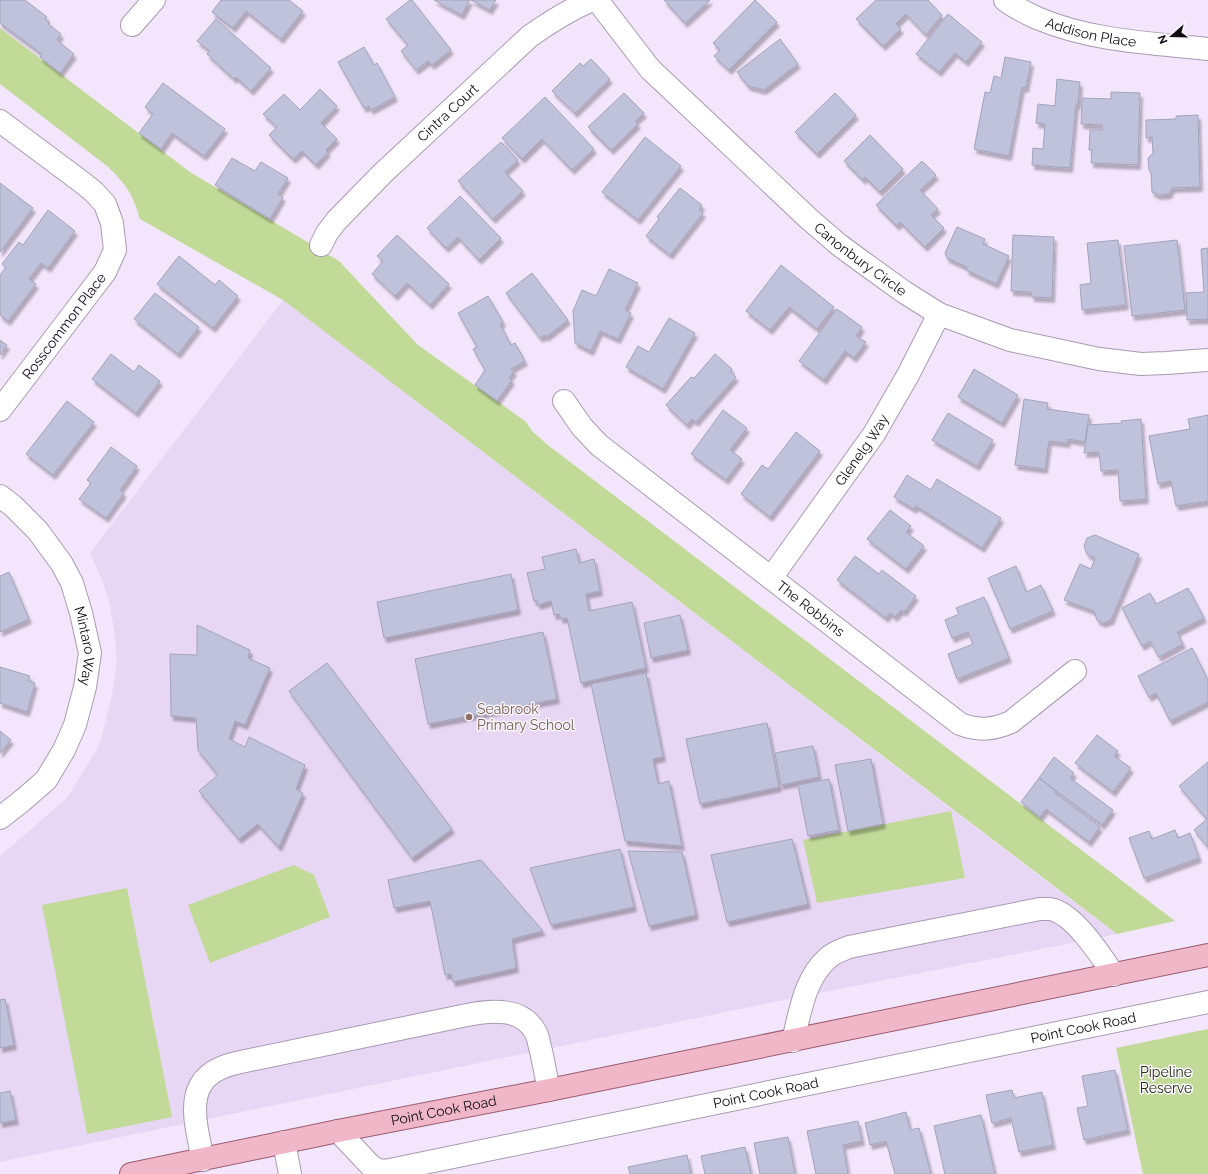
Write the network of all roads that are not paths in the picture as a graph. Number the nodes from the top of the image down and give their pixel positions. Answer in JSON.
{"nodes":[{"id":1,"x":154,"y":0,"type":"edge"},
{"id":2,"x":592,"y":0,"type":"edge"},
{"id":3,"x":597,"y":0,"type":"edge"},
{"id":4,"x":1005,"y":0,"type":"edge"},
{"id":5,"x":132,"y":25,"type":"dead end"},
{"id":6,"x":1208,"y":49,"type":"edge"},
{"id":7,"x":0,"y":121,"type":"edge"},
{"id":8,"x":321,"y":245,"type":"dead end"},
{"id":9,"x":939,"y":314,"type":"junction"},
{"id":10,"x":1208,"y":360,"type":"edge"},
{"id":11,"x":564,"y":401,"type":"dead end"},
{"id":12,"x":0,"y":410,"type":"edge"},
{"id":13,"x":0,"y":496,"type":"edge"},
{"id":14,"x":771,"y":578,"type":"junction"},
{"id":15,"x":1075,"y":671,"type":"dead end"},
{"id":16,"x":0,"y":818,"type":"edge"},
{"id":17,"x":1208,"y":955,"type":"edge"},
{"id":18,"x":1114,"y":975,"type":"junction"},
{"id":19,"x":1208,"y":1002,"type":"edge"},
{"id":20,"x":793,"y":1041,"type":"junction"},
{"id":21,"x":549,"y":1090,"type":"junction"},
{"id":22,"x":338,"y":1131,"type":"junction"},
{"id":23,"x":284,"y":1142,"type":"junction"},
{"id":24,"x":202,"y":1160,"type":"junction"},
{"id":25,"x":131,"y":1174,"type":"edge"},
{"id":26,"x":290,"y":1174,"type":"edge"}],
"edges":[{"from":1,"to":5,"type":"street"},
{"from":2,"to":8,"type":"street","name":"Cintra Court"},
{"from":3,"to":9,"type":"street","name":"Canonbury Circle"},
{"from":4,"to":6,"type":"street","name":"Addison Place"},
{"from":7,"to":12,"type":"street","name":"Rosscommon Place"},
{"from":9,"to":10,"type":"street","name":"Canonbury Circle"},
{"from":9,"to":14,"type":"street","name":"Glenelg Way"},
{"from":11,"to":14,"type":"street","name":"The Robbins"},
{"from":13,"to":16,"type":"street","name":"Mintaro Way"},
{"from":14,"to":15,"type":"street","name":"The Robbins"},
{"from":17,"to":18,"type":"main road","name":"Point Cook Road"},
{"from":18,"to":20,"type":"main road","name":"Point Cook Road"},
{"from":18,"to":20,"type":"street"},
{"from":19,"to":22,"type":"street","name":"Point Cook Road"},
{"from":20,"to":21,"type":"main road","name":"Point Cook Road"},
{"from":21,"to":22,"type":"main road","name":"Point Cook Road"},
{"from":21,"to":24,"type":"street"},
{"from":22,"to":23,"type":"main road","name":"Point Cook Road"},
{"from":23,"to":24,"type":"main road","name":"Point Cook Road"},
{"from":23,"to":26,"type":"street"},
{"from":24,"to":25,"type":"main road","name":"Point Cook Road"}]}
